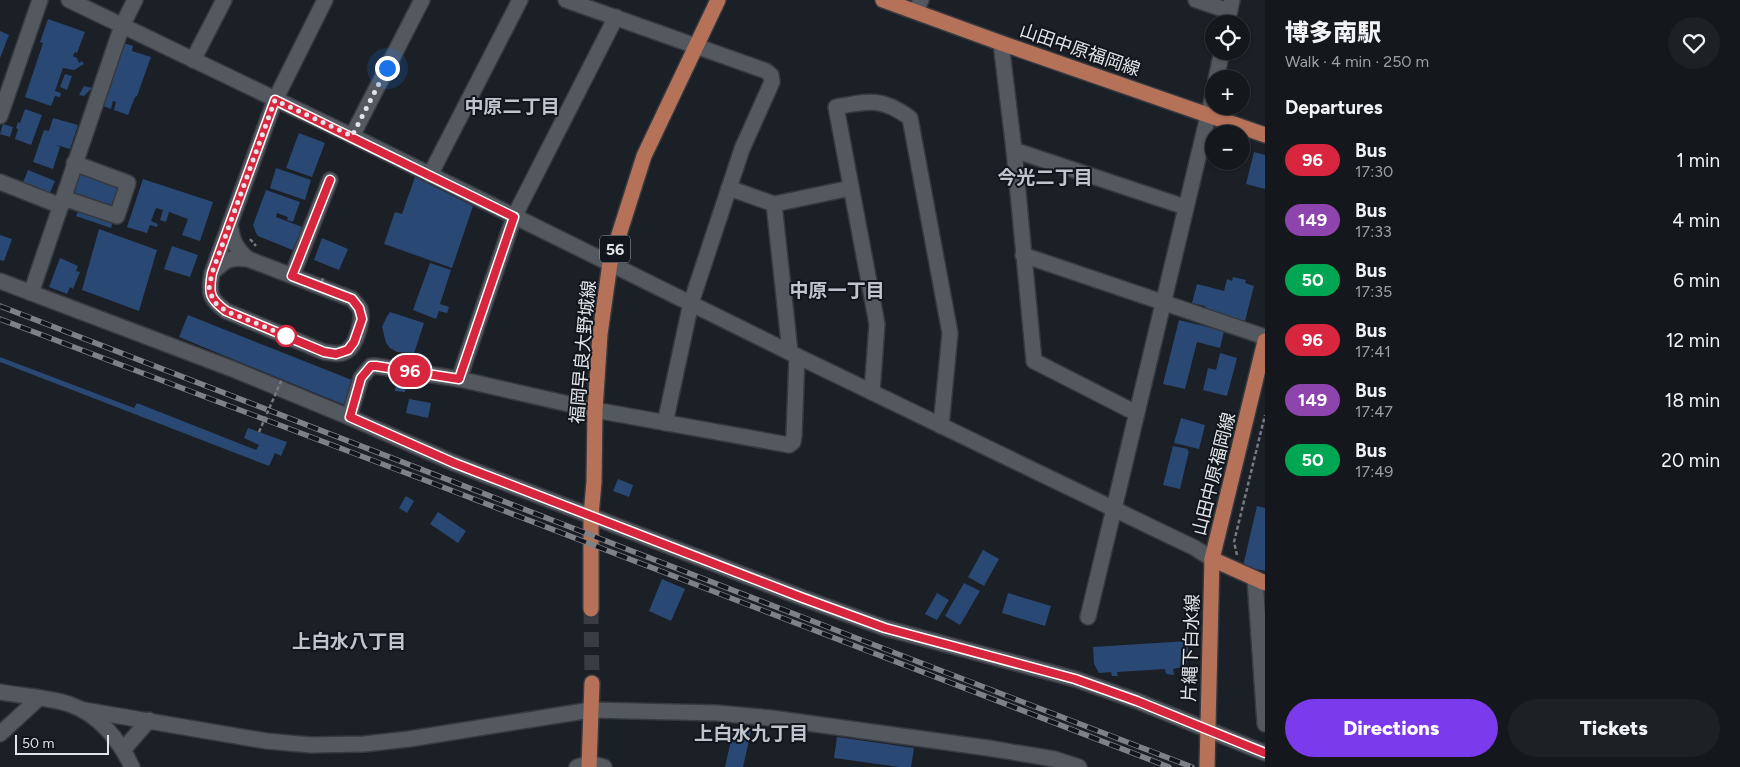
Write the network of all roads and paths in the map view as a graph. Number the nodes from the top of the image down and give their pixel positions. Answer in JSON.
{"nodes":[{"id":1,"x":40,"y":0,"type":"edge"},
{"id":2,"x":69,"y":0,"type":"edge"},
{"id":3,"x":135,"y":0,"type":"edge"},
{"id":4,"x":224,"y":0,"type":"edge"},
{"id":5,"x":325,"y":0,"type":"edge"},
{"id":6,"x":422,"y":0,"type":"edge"},
{"id":7,"x":520,"y":0,"type":"edge"},
{"id":8,"x":566,"y":0,"type":"edge"},
{"id":9,"x":718,"y":0,"type":"edge"},
{"id":10,"x":883,"y":0,"type":"edge"},
{"id":11,"x":1196,"y":0,"type":"edge"},
{"id":12,"x":918,"y":5,"type":"edge"},
{"id":13,"x":1229,"y":12,"type":"edge"},
{"id":14,"x":616,"y":17,"type":"junction"},
{"id":15,"x":122,"y":26,"type":"junction"},
{"id":16,"x":1001,"y":43,"type":"junction"},
{"id":17,"x":696,"y":46,"type":"junction"},
{"id":18,"x":193,"y":60,"type":"junction"},
{"id":19,"x":275,"y":100,"type":"junction"},
{"id":20,"x":1205,"y":113,"type":"edge"},
{"id":21,"x":1209,"y":115,"type":"edge"},
{"id":22,"x":1212,"y":115,"type":"edge"},
{"id":23,"x":0,"y":116,"type":"edge"},
{"id":24,"x":1265,"y":134,"type":"edge"},
{"id":25,"x":352,"y":136,"type":"junction"},
{"id":26,"x":1014,"y":150,"type":"junction"},
{"id":27,"x":74,"y":163,"type":"junction"},
{"id":28,"x":430,"y":175,"type":"junction"},
{"id":29,"x":330,"y":180,"type":"dead end"},
{"id":30,"x":0,"y":182,"type":"edge"},
{"id":31,"x":729,"y":188,"type":"junction"},
{"id":32,"x":851,"y":188,"type":"junction"},
{"id":33,"x":62,"y":202,"type":"junction"},
{"id":34,"x":774,"y":204,"type":"junction"},
{"id":35,"x":1185,"y":207,"type":"junction"},
{"id":36,"x":514,"y":217,"type":"junction"},
{"id":37,"x":230,"y":221,"type":"junction"},
{"id":38,"x":250,"y":239,"type":"dead end"},
{"id":39,"x":262,"y":248,"type":"dead end"},
{"id":40,"x":1024,"y":255,"type":"junction"},
{"id":41,"x":248,"y":259,"type":"junction"},
{"id":42,"x":610,"y":263,"type":"junction"},
{"id":43,"x":212,"y":273,"type":"junction"},
{"id":44,"x":292,"y":276,"type":"junction"},
{"id":45,"x":324,"y":276,"type":"dead end"},
{"id":46,"x":0,"y":282,"type":"edge"},
{"id":47,"x":319,"y":288,"type":"dead end"},
{"id":48,"x":31,"y":293,"type":"junction"},
{"id":49,"x":1162,"y":301,"type":"junction"},
{"id":50,"x":691,"y":303,"type":"junction"},
{"id":51,"x":1265,"y":339,"type":"edge"},
{"id":52,"x":793,"y":354,"type":"junction"},
{"id":53,"x":282,"y":379,"type":"dead end"},
{"id":54,"x":459,"y":379,"type":"junction"},
{"id":55,"x":872,"y":392,"type":"junction"},
{"id":56,"x":595,"y":410,"type":"junction"},
{"id":57,"x":1136,"y":413,"type":"junction"},
{"id":58,"x":1265,"y":415,"type":"edge"},
{"id":59,"x":350,"y":417,"type":"junction"},
{"id":60,"x":665,"y":423,"type":"junction"},
{"id":61,"x":941,"y":426,"type":"junction"},
{"id":62,"x":259,"y":432,"type":"dead end"},
{"id":63,"x":1113,"y":508,"type":"junction"},
{"id":64,"x":591,"y":516,"type":"junction"},
{"id":65,"x":1212,"y":559,"type":"junction"},
{"id":66,"x":1238,"y":559,"type":"dead end"},
{"id":67,"x":1260,"y":581,"type":"edge"},
{"id":68,"x":591,"y":609,"type":"tunnel mouth"},
{"id":69,"x":1088,"y":618,"type":"dead end"},
{"id":70,"x":592,"y":682,"type":"tunnel mouth"},
{"id":71,"x":0,"y":692,"type":"edge"},
{"id":72,"x":39,"y":698,"type":"junction"},
{"id":73,"x":84,"y":710,"type":"junction"},
{"id":74,"x":591,"y":710,"type":"junction"},
{"id":75,"x":149,"y":720,"type":"junction"},
{"id":76,"x":1265,"y":724,"type":"edge"},
{"id":77,"x":1208,"y":730,"type":"junction"},
{"id":78,"x":0,"y":734,"type":"edge"},
{"id":79,"x":123,"y":750,"type":"junction"},
{"id":80,"x":1265,"y":753,"type":"edge"},
{"id":81,"x":585,"y":766,"type":"edge"},
{"id":82,"x":132,"y":767,"type":"edge"},
{"id":83,"x":604,"y":767,"type":"edge"},
{"id":84,"x":1079,"y":767,"type":"edge"},
{"id":85,"x":1207,"y":767,"type":"edge"}],
"edges":[{"from":1,"to":23,"type":"street"},
{"from":2,"to":15,"type":"street"},
{"from":3,"to":15,"type":"street"},
{"from":4,"to":18,"type":"street"},
{"from":5,"to":19,"type":"street"},
{"from":6,"to":25,"type":"street"},
{"from":7,"to":28,"type":"street"},
{"from":8,"to":14,"type":"street"},
{"from":9,"to":17,"type":"main road","name":"福岡早良大野城線","number":"56"},
{"from":10,"to":12,"type":"main road","name":"山田中原福岡線"},
{"from":11,"to":13,"type":"street"},
{"from":12,"to":16,"type":"main road","name":"山田中原福岡線"},
{"from":14,"to":17,"type":"street"},
{"from":14,"to":36,"type":"street"},
{"from":15,"to":18,"type":"street"},
{"from":15,"to":27,"type":"street"},
{"from":16,"to":20,"type":"main road","name":"山田中原福岡線"},
{"from":16,"to":26,"type":"street"},
{"from":17,"to":31,"type":"street"},
{"from":17,"to":42,"type":"main road","name":"福岡早良大野城線","number":"56"},
{"from":18,"to":19,"type":"street"},
{"from":19,"to":25,"type":"street"},
{"from":19,"to":37,"type":"street"},
{"from":21,"to":35,"type":"street"},
{"from":22,"to":24,"type":"main road","name":"山田中原福岡線"},
{"from":25,"to":28,"type":"street"},
{"from":26,"to":35,"type":"street"},
{"from":26,"to":40,"type":"street"},
{"from":27,"to":33,"type":"street"},
{"from":27,"to":33,"type":"street"},
{"from":28,"to":36,"type":"street"},
{"from":29,"to":44,"type":"street"},
{"from":30,"to":33,"type":"street"},
{"from":31,"to":34,"type":"street"},
{"from":31,"to":50,"type":"street"},
{"from":32,"to":34,"type":"street"},
{"from":32,"to":55,"type":"street"},
{"from":32,"to":61,"type":"street"},
{"from":33,"to":48,"type":"street"},
{"from":34,"to":52,"type":"street"},
{"from":35,"to":49,"type":"street"},
{"from":36,"to":42,"type":"street"},
{"from":36,"to":54,"type":"street"},
{"from":37,"to":41,"type":"street"},
{"from":37,"to":43,"type":"street"},
{"from":38,"to":39,"type":"path"},
{"from":40,"to":49,"type":"street"},
{"from":40,"to":57,"type":"street"},
{"from":41,"to":43,"type":"street"},
{"from":41,"to":44,"type":"street"},
{"from":42,"to":50,"type":"street"},
{"from":42,"to":56,"type":"main road","name":"福岡早良大野城線","number":"56"},
{"from":43,"to":44,"type":"street"},
{"from":45,"to":47,"type":"path","bridge":true},
{"from":46,"to":48,"type":"street"},
{"from":48,"to":59,"type":"street"},
{"from":49,"to":51,"type":"street"},
{"from":49,"to":57,"type":"street"},
{"from":50,"to":52,"type":"street"},
{"from":50,"to":60,"type":"street"},
{"from":51,"to":65,"type":"main road","name":"山田中原福岡線"},
{"from":52,"to":55,"type":"street"},
{"from":52,"to":60,"type":"street"},
{"from":53,"to":62,"type":"path","bridge":true},
{"from":54,"to":56,"type":"street"},
{"from":54,"to":59,"type":"street"},
{"from":55,"to":61,"type":"street"},
{"from":56,"to":60,"type":"street"},
{"from":56,"to":64,"type":"main road","name":"福岡早良大野城線","number":"56"},
{"from":57,"to":63,"type":"street"},
{"from":58,"to":66,"type":"path"},
{"from":59,"to":64,"type":"street"},
{"from":61,"to":63,"type":"street"},
{"from":63,"to":65,"type":"street"},
{"from":63,"to":69,"type":"street"},
{"from":64,"to":68,"type":"main road","name":"福岡早良大野城線","number":"56"},
{"from":64,"to":77,"type":"street"},
{"from":65,"to":67,"type":"main road","name":"山田中原福岡線"},
{"from":65,"to":77,"type":"main road","name":"片縄下白水線"},
{"from":67,"to":76,"type":"street"},
{"from":70,"to":74,"type":"main road"},
{"from":71,"to":72,"type":"street"},
{"from":72,"to":73,"type":"street"},
{"from":72,"to":78,"type":"street"},
{"from":73,"to":75,"type":"street"},
{"from":73,"to":79,"type":"street"},
{"from":74,"to":75,"type":"street"},
{"from":74,"to":81,"type":"main road"},
{"from":74,"to":84,"type":"street"},
{"from":75,"to":79,"type":"street"},
{"from":77,"to":80,"type":"street"},
{"from":77,"to":85,"type":"main road","name":"片縄下白水線"},
{"from":79,"to":82,"type":"street"},
{"from":81,"to":83,"type":"street"}]}
